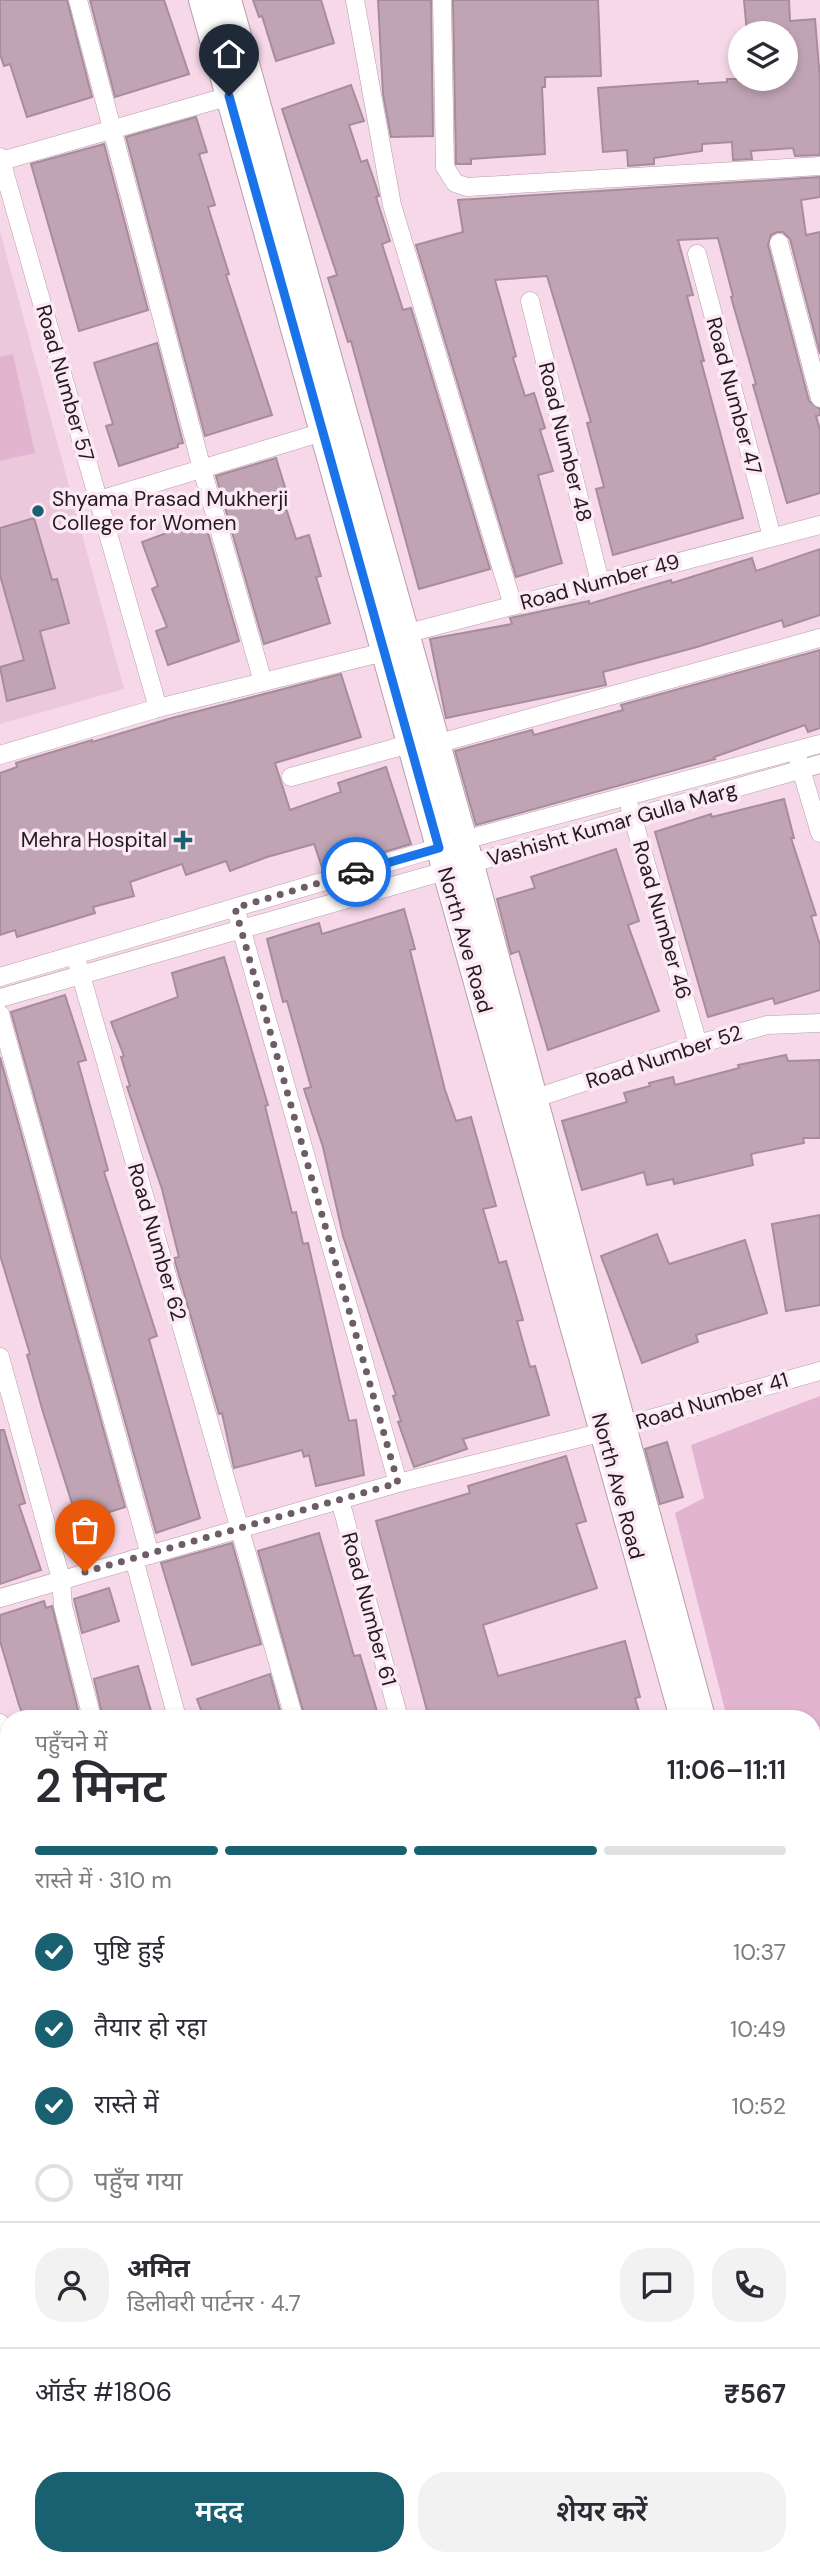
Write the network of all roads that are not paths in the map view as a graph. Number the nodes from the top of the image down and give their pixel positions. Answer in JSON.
{"nodes":[{"id":1,"x":78,"y":0,"type":"edge"},
{"id":2,"x":202,"y":0,"type":"edge"},
{"id":3,"x":228,"y":0,"type":"edge"},
{"id":4,"x":355,"y":0,"type":"edge"},
{"id":5,"x":442,"y":0,"type":"edge"},
{"id":6,"x":241,"y":93,"type":"junction"},
{"id":7,"x":113,"y":129,"type":"junction"},
{"id":8,"x":1,"y":159,"type":"edge"},
{"id":9,"x":820,"y":166,"type":"edge"},
{"id":10,"x":779,"y":243,"type":"dead end"},
{"id":11,"x":697,"y":254,"type":"dead end"},
{"id":12,"x":530,"y":301,"type":"dead end"},
{"id":13,"x":820,"y":398,"type":"edge"},
{"id":14,"x":323,"y":432,"type":"junction"},
{"id":15,"x":202,"y":469,"type":"junction"},
{"id":16,"x":99,"y":500,"type":"junction"},
{"id":17,"x":820,"y":526,"type":"edge"},
{"id":18,"x":772,"y":537,"type":"junction"},
{"id":19,"x":600,"y":582,"type":"junction"},
{"id":20,"x":513,"y":606,"type":"junction"},
{"id":21,"x":820,"y":638,"type":"edge"},
{"id":22,"x":389,"y":642,"type":"junction"},
{"id":23,"x":263,"y":682,"type":"junction"},
{"id":24,"x":158,"y":708,"type":"junction"},
{"id":25,"x":410,"y":744,"type":"junction"},
{"id":26,"x":436,"y":744,"type":"junction"},
{"id":27,"x":820,"y":744,"type":"edge"},
{"id":28,"x":795,"y":751,"type":"junction"},
{"id":29,"x":0,"y":755,"type":"edge"},
{"id":30,"x":820,"y":764,"type":"edge"},
{"id":31,"x":801,"y":770,"type":"junction"},
{"id":32,"x":290,"y":777,"type":"dead end"},
{"id":33,"x":627,"y":796,"type":"junction"},
{"id":34,"x":632,"y":817,"type":"junction"},
{"id":35,"x":820,"y":833,"type":"edge"},
{"id":36,"x":467,"y":852,"type":"junction"},
{"id":37,"x":442,"y":860,"type":"junction"},
{"id":38,"x":235,"y":908,"type":"junction"},
{"id":39,"x":242,"y":929,"type":"junction"},
{"id":40,"x":75,"y":955,"type":"junction"},
{"id":41,"x":0,"y":976,"type":"edge"},
{"id":42,"x":82,"y":976,"type":"junction"},
{"id":43,"x":0,"y":999,"type":"edge"},
{"id":44,"x":0,"y":1014,"type":"edge"},
{"id":45,"x":820,"y":1023,"type":"edge"},
{"id":46,"x":698,"y":1044,"type":"junction"},
{"id":47,"x":523,"y":1103,"type":"junction"},
{"id":48,"x":0,"y":1357,"type":"edge"},
{"id":49,"x":820,"y":1371,"type":"edge"},
{"id":50,"x":613,"y":1429,"type":"junction"},
{"id":51,"x":398,"y":1483,"type":"junction"},
{"id":52,"x":340,"y":1500,"type":"junction"},
{"id":53,"x":240,"y":1530,"type":"junction"},
{"id":54,"x":142,"y":1557,"type":"junction"},
{"id":55,"x":61,"y":1579,"type":"junction"},
{"id":56,"x":0,"y":1598,"type":"edge"},
{"id":57,"x":90,"y":1710,"type":"edge"},
{"id":58,"x":175,"y":1710,"type":"edge"},
{"id":59,"x":292,"y":1710,"type":"edge"},
{"id":60,"x":397,"y":1710,"type":"edge"},
{"id":61,"x":681,"y":1710,"type":"edge"},
{"id":62,"x":700,"y":1710,"type":"edge"}],
"edges":[{"from":1,"to":7,"type":"street"},
{"from":2,"to":6,"type":"street","name":"North Ave Road"},
{"from":3,"to":6,"type":"street"},
{"from":4,"to":20,"type":"street"},
{"from":5,"to":9,"type":"street"},
{"from":6,"to":7,"type":"street"},
{"from":6,"to":14,"type":"street","name":"North Ave Road"},
{"from":6,"to":22,"type":"street"},
{"from":7,"to":8,"type":"street"},
{"from":7,"to":15,"type":"street"},
{"from":8,"to":16,"type":"street","name":"Road Number 57"},
{"from":10,"to":13,"type":"street"},
{"from":11,"to":18,"type":"street","name":"Road Number 47"},
{"from":12,"to":19,"type":"street","name":"Road Number 48"},
{"from":14,"to":15,"type":"street"},
{"from":14,"to":22,"type":"street","name":"North Ave Road"},
{"from":15,"to":16,"type":"street"},
{"from":15,"to":23,"type":"street"},
{"from":16,"to":24,"type":"street","name":"Road Number 57"},
{"from":17,"to":18,"type":"street","name":"Road Number 49"},
{"from":18,"to":19,"type":"street","name":"Road Number 49"},
{"from":19,"to":20,"type":"street","name":"Road Number 49"},
{"from":20,"to":22,"type":"street","name":"Road Number 49"},
{"from":21,"to":26,"type":"street"},
{"from":22,"to":23,"type":"street"},
{"from":22,"to":25,"type":"street","name":"North Ave Road"},
{"from":22,"to":26,"type":"street"},
{"from":23,"to":24,"type":"street"},
{"from":24,"to":29,"type":"street"},
{"from":25,"to":32,"type":"street"},
{"from":25,"to":37,"type":"street","name":"North Ave Road"},
{"from":26,"to":36,"type":"street"},
{"from":27,"to":28,"type":"street","name":"Vashisht Kumar Gulla Marg"},
{"from":28,"to":31,"type":"street"},
{"from":28,"to":33,"type":"street","name":"Vashisht Kumar Gulla Marg"},
{"from":30,"to":31,"type":"street","name":"Vashisht Kumar Gulla Marg"},
{"from":31,"to":34,"type":"street","name":"Vashisht Kumar Gulla Marg"},
{"from":31,"to":35,"type":"street"},
{"from":33,"to":34,"type":"street","name":"Road Number 46"},
{"from":33,"to":36,"type":"street","name":"Vashisht Kumar Gulla Marg"},
{"from":34,"to":36,"type":"street","name":"Vashisht Kumar Gulla Marg"},
{"from":34,"to":46,"type":"street","name":"Road Number 46"},
{"from":36,"to":37,"type":"street","name":"Vashisht Kumar Gulla Marg"},
{"from":36,"to":37,"type":"street","name":"Vashisht Kumar Gulla Marg"},
{"from":36,"to":47,"type":"street"},
{"from":37,"to":38,"type":"street","name":"Vashisht Kumar Gulla Marg"},
{"from":37,"to":39,"type":"street","name":"Vashisht Kumar Gulla Marg"},
{"from":37,"to":47,"type":"street","name":"North Ave Road"},
{"from":38,"to":39,"type":"street"},
{"from":38,"to":40,"type":"street","name":"Vashisht Kumar Gulla Marg"},
{"from":39,"to":42,"type":"street","name":"Vashisht Kumar Gulla Marg"},
{"from":39,"to":51,"type":"street"},
{"from":40,"to":41,"type":"street","name":"Vashisht Kumar Gulla Marg"},
{"from":40,"to":42,"type":"street","name":"Road Number 62"},
{"from":42,"to":43,"type":"street","name":"Vashisht Kumar Gulla Marg"},
{"from":42,"to":53,"type":"street","name":"Road Number 62"},
{"from":44,"to":54,"type":"street"},
{"from":45,"to":46,"type":"street","name":"Road Number 52"},
{"from":46,"to":47,"type":"street","name":"Road Number 52"},
{"from":47,"to":50,"type":"street","name":"North Ave Road"},
{"from":48,"to":55,"type":"street"},
{"from":49,"to":50,"type":"street","name":"Road Number 41"},
{"from":50,"to":51,"type":"street","name":"Road Number 41"},
{"from":50,"to":61,"type":"street","name":"North Ave Road"},
{"from":50,"to":62,"type":"street"},
{"from":51,"to":52,"type":"street","name":"Road Number 41"},
{"from":52,"to":53,"type":"street","name":"Road Number 41"},
{"from":52,"to":60,"type":"street","name":"Road Number 61"},
{"from":53,"to":54,"type":"street","name":"Road Number 41"},
{"from":53,"to":59,"type":"street","name":"Road Number 62"},
{"from":54,"to":55,"type":"street","name":"Road Number 41"},
{"from":54,"to":58,"type":"street"},
{"from":55,"to":56,"type":"street","name":"Road Number 41"},
{"from":55,"to":57,"type":"street"}]}
